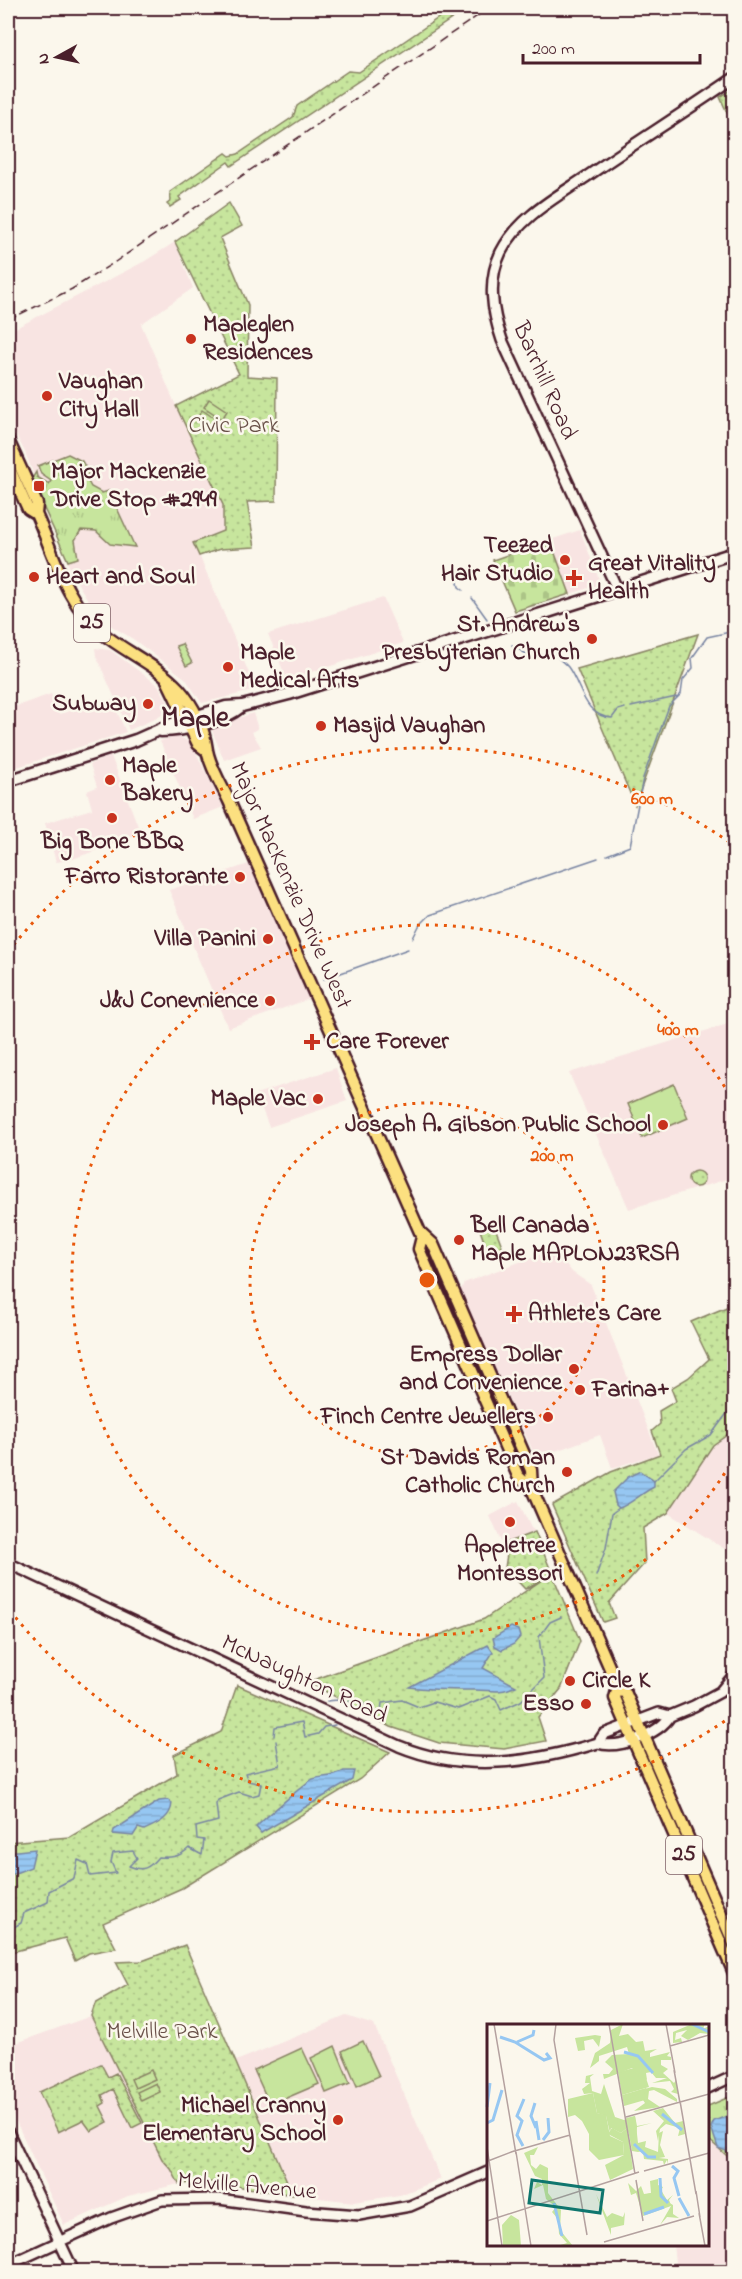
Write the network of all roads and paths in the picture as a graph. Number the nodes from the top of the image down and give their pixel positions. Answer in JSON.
{"nodes":[{"id":1,"x":735,"y":78,"type":"edge"},
{"id":2,"x":8,"y":440,"type":"edge"},
{"id":3,"x":8,"y":465,"type":"edge"},
{"id":4,"x":36,"y":514,"type":"junction"},
{"id":5,"x":735,"y":553,"type":"edge"},
{"id":6,"x":618,"y":591,"type":"junction"},
{"id":7,"x":166,"y":677,"type":"junction"},
{"id":8,"x":199,"y":720,"type":"junction"},
{"id":9,"x":187,"y":724,"type":"junction"},
{"id":10,"x":207,"y":751,"type":"junction"},
{"id":11,"x":8,"y":781,"type":"edge"},
{"id":12,"x":8,"y":1563,"type":"edge"},
{"id":13,"x":735,"y":1675,"type":"edge"},
{"id":14,"x":670,"y":1716,"type":"junction"},
{"id":15,"x":634,"y":1725,"type":"junction"},
{"id":16,"x":639,"y":1736,"type":"junction"},
{"id":17,"x":598,"y":1743,"type":"junction"},
{"id":18,"x":735,"y":1944,"type":"edge"},
{"id":19,"x":735,"y":1972,"type":"edge"},
{"id":20,"x":735,"y":2076,"type":"edge"},
{"id":21,"x":709,"y":2088,"type":"edge"},
{"id":22,"x":8,"y":2132,"type":"edge"},
{"id":23,"x":487,"y":2173,"type":"edge"},
{"id":24,"x":59,"y":2241,"type":"junction"},
{"id":25,"x":8,"y":2265,"type":"edge"},
{"id":26,"x":74,"y":2271,"type":"edge"}],
"edges":[{"from":1,"to":6,"type":"street","name":"Barrhill Road"},
{"from":2,"to":4,"type":"main road","name":"Major MacKenzie Drive West","number":"25"},
{"from":3,"to":4,"type":"main road","name":"Major MacKenzie Drive West","number":"25"},
{"from":4,"to":7,"type":"main road","name":"Major MacKenzie Drive West","number":"25"},
{"from":5,"to":6,"type":"main road"},
{"from":6,"to":8,"type":"main road"},
{"from":7,"to":8,"type":"main road","name":"Major MacKenzie Drive West","number":"25"},
{"from":7,"to":9,"type":"main road","name":"Major MacKenzie Drive West","number":"25"},
{"from":8,"to":9,"type":"main road"},
{"from":8,"to":10,"type":"main road","name":"Major MacKenzie Drive West","number":"25"},
{"from":9,"to":10,"type":"main road","name":"Major MacKenzie Drive West","number":"25"},
{"from":9,"to":11,"type":"main road"},
{"from":10,"to":15,"type":"main road","name":"Major MacKenzie Drive West","number":"25"},
{"from":12,"to":17,"type":"street","name":"McNaughton Road"},
{"from":13,"to":14,"type":"street"},
{"from":14,"to":15,"type":"street","name":"McNaughton Road"},
{"from":14,"to":16,"type":"street","name":"McNaughton Road"},
{"from":15,"to":16,"type":"main road","name":"Major MacKenzie Drive West","number":"25"},
{"from":15,"to":17,"type":"street","name":"McNaughton Road"},
{"from":16,"to":17,"type":"street","name":"McNaughton Road"},
{"from":16,"to":18,"type":"main road","name":"Major MacKenzie Drive West","number":"25"},
{"from":16,"to":19,"type":"main road","name":"Major MacKenzie Drive West","number":"25"},
{"from":20,"to":21,"type":"street"},
{"from":22,"to":24,"type":"street"},
{"from":23,"to":24,"type":"street","name":"Melville Avenue"},
{"from":24,"to":25,"type":"street","name":"Melville Avenue"},
{"from":24,"to":26,"type":"street"}]}
